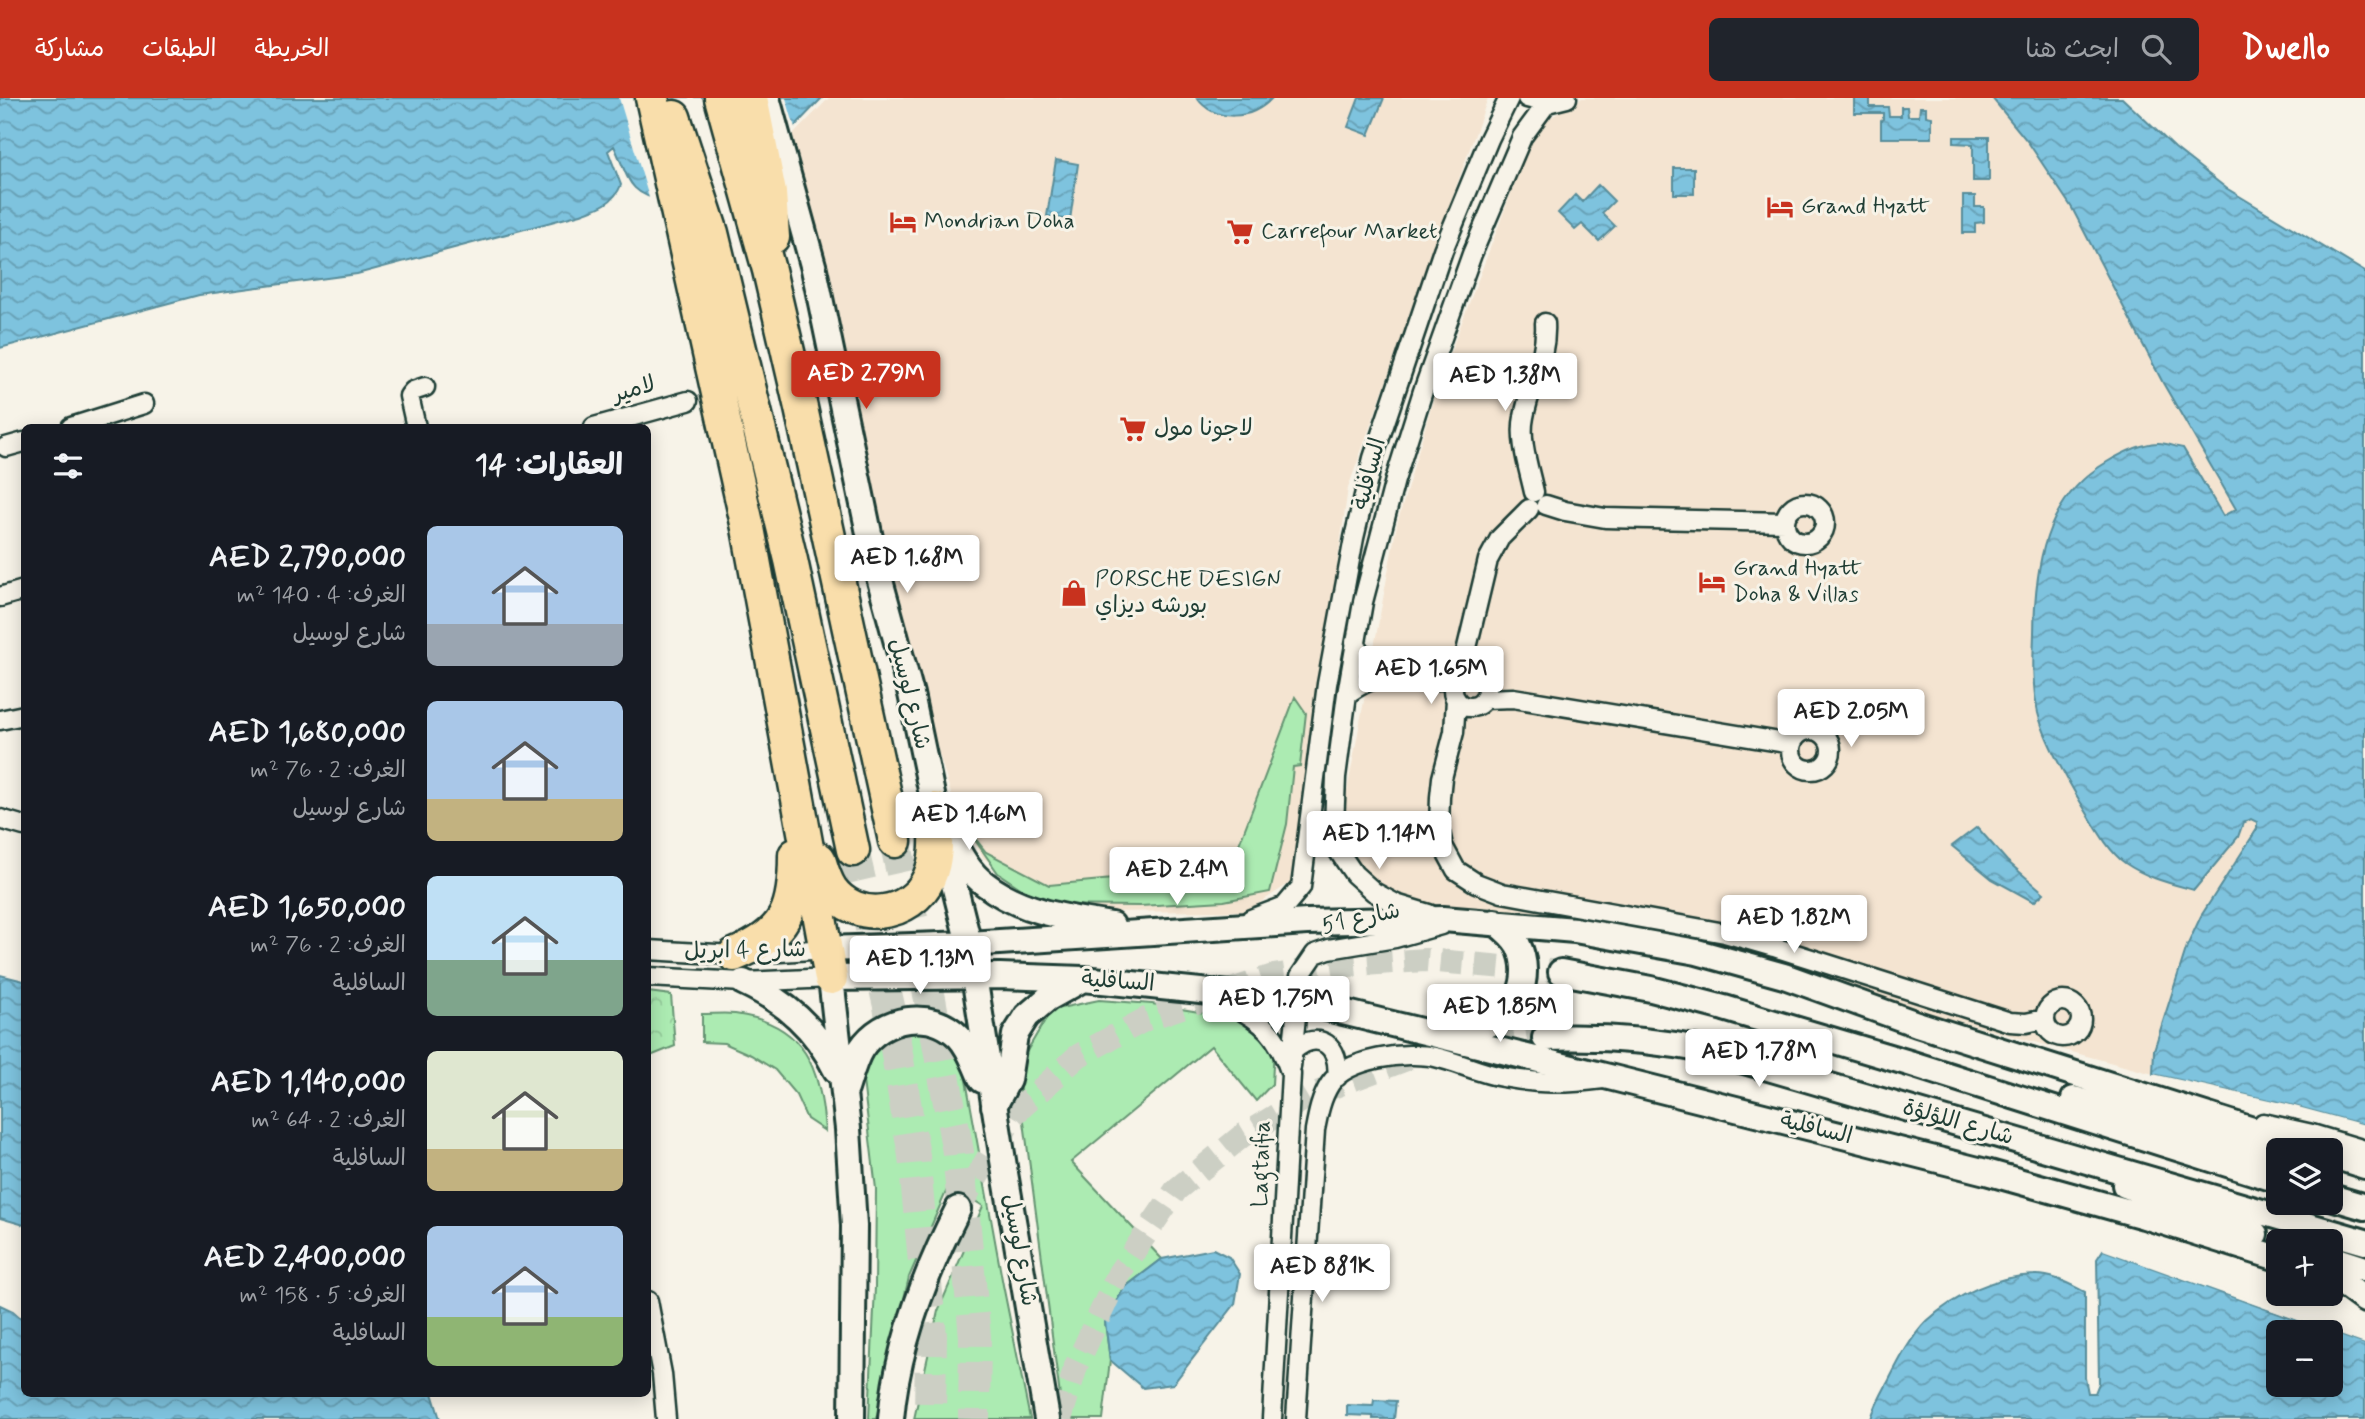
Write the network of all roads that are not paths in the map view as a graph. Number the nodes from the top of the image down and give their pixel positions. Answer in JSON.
{"nodes":[{"id":1,"x":652,"y":98,"type":"edge"},
{"id":2,"x":668,"y":98,"type":"edge"},
{"id":3,"x":721,"y":98,"type":"edge"},
{"id":4,"x":751,"y":98,"type":"edge"},
{"id":5,"x":767,"y":98,"type":"edge"},
{"id":6,"x":1509,"y":98,"type":"edge"},
{"id":7,"x":1527,"y":98,"type":"edge"},
{"id":8,"x":1567,"y":98,"type":"edge"},
{"id":9,"x":1547,"y":103,"type":"junction"},
{"id":10,"x":770,"y":193,"type":"junction"},
{"id":11,"x":698,"y":240,"type":"junction"},
{"id":12,"x":1545,"y":323,"type":"dead end"},
{"id":13,"x":425,"y":387,"type":"dead end"},
{"id":14,"x":688,"y":401,"type":"dead end"},
{"id":15,"x":144,"y":404,"type":"dead end"},
{"id":16,"x":1388,"y":411,"type":"junction"},
{"id":17,"x":1413,"y":420,"type":"junction"},
{"id":18,"x":83,"y":424,"type":"edge"},
{"id":19,"x":415,"y":424,"type":"edge"},
{"id":20,"x":605,"y":424,"type":"edge"},
{"id":21,"x":21,"y":443,"type":"edge"},
{"id":22,"x":6,"y":447,"type":"dead end"},
{"id":23,"x":1536,"y":502,"type":"junction"},
{"id":24,"x":1785,"y":522,"type":"dead end"},
{"id":25,"x":21,"y":591,"type":"edge"},
{"id":26,"x":0,"y":597,"type":"edge"},
{"id":27,"x":1355,"y":642,"type":"junction"},
{"id":28,"x":1384,"y":676,"type":"junction"},
{"id":29,"x":1468,"y":688,"type":"junction"},
{"id":30,"x":1347,"y":694,"type":"junction"},
{"id":31,"x":21,"y":716,"type":"edge"},
{"id":32,"x":0,"y":720,"type":"edge"},
{"id":33,"x":1792,"y":744,"type":"dead end"},
{"id":34,"x":797,"y":787,"type":"junction"},
{"id":35,"x":935,"y":809,"type":"junction"},
{"id":36,"x":0,"y":820,"type":"edge"},
{"id":37,"x":21,"y":825,"type":"edge"},
{"id":38,"x":895,"y":841,"type":"tunnel mouth"},
{"id":39,"x":853,"y":850,"type":"tunnel mouth"},
{"id":40,"x":1450,"y":919,"type":"junction"},
{"id":41,"x":1495,"y":922,"type":"junction"},
{"id":42,"x":1205,"y":929,"type":"junction"},
{"id":43,"x":1150,"y":931,"type":"junction"},
{"id":44,"x":969,"y":944,"type":"junction"},
{"id":45,"x":651,"y":951,"type":"edge"},
{"id":46,"x":829,"y":964,"type":"junction"},
{"id":47,"x":739,"y":968,"type":"junction"},
{"id":48,"x":1561,"y":972,"type":"tunnel mouth"},
{"id":49,"x":651,"y":977,"type":"edge"},
{"id":50,"x":974,"y":977,"type":"junction"},
{"id":51,"x":1083,"y":979,"type":"junction"},
{"id":52,"x":1209,"y":990,"type":"junction"},
{"id":53,"x":1298,"y":1001,"type":"junction"},
{"id":54,"x":1372,"y":1018,"type":"junction"},
{"id":55,"x":2045,"y":1019,"type":"dead end"},
{"id":56,"x":1545,"y":1038,"type":"tunnel mouth"},
{"id":57,"x":1294,"y":1050,"type":"junction"},
{"id":58,"x":1909,"y":1063,"type":"junction"},
{"id":59,"x":1291,"y":1074,"type":"junction"},
{"id":60,"x":1337,"y":1077,"type":"junction"},
{"id":61,"x":1613,"y":1078,"type":"junction"},
{"id":62,"x":844,"y":1094,"type":"junction"},
{"id":63,"x":994,"y":1105,"type":"junction"},
{"id":64,"x":2219,"y":1119,"type":"junction"},
{"id":65,"x":1972,"y":1128,"type":"junction"},
{"id":66,"x":2278,"y":1138,"type":"edge"},
{"id":67,"x":2365,"y":1150,"type":"edge"},
{"id":68,"x":2266,"y":1153,"type":"edge"},
{"id":69,"x":2343,"y":1159,"type":"edge"},
{"id":70,"x":2365,"y":1166,"type":"edge"},
{"id":71,"x":2343,"y":1174,"type":"edge"},
{"id":72,"x":2266,"y":1176,"type":"edge"},
{"id":73,"x":2365,"y":1180,"type":"edge"},
{"id":74,"x":2343,"y":1200,"type":"edge"},
{"id":75,"x":2365,"y":1207,"type":"edge"},
{"id":76,"x":958,"y":1209,"type":"tunnel mouth"},
{"id":77,"x":2266,"y":1238,"type":"edge"},
{"id":78,"x":2365,"y":1241,"type":"edge"},
{"id":79,"x":2266,"y":1254,"type":"edge"},
{"id":80,"x":2343,"y":1262,"type":"edge"},
{"id":81,"x":2365,"y":1269,"type":"edge"},
{"id":82,"x":2343,"y":1277,"type":"edge"},
{"id":83,"x":2343,"y":1283,"type":"edge"},
{"id":84,"x":2365,"y":1283,"type":"edge"},
{"id":85,"x":2365,"y":1300,"type":"edge"},
{"id":86,"x":651,"y":1317,"type":"edge"},
{"id":87,"x":666,"y":1419,"type":"edge"},
{"id":88,"x":852,"y":1419,"type":"edge"},
{"id":89,"x":891,"y":1419,"type":"edge"},
{"id":90,"x":1048,"y":1419,"type":"edge"},
{"id":91,"x":1272,"y":1419,"type":"edge"},
{"id":92,"x":1296,"y":1419,"type":"edge"}],
"edges":[{"from":1,"to":11,"type":"highway"},
{"from":2,"to":11,"type":"highway"},
{"from":3,"to":10,"type":"highway","name":"شارع لوسيل"},
{"from":4,"to":10,"type":"highway"},
{"from":5,"to":10,"type":"street","name":"شارع لوسيل"},
{"from":6,"to":16,"type":"street","name":"السافلية"},
{"from":7,"to":9,"type":"street"},
{"from":8,"to":9,"type":"street"},
{"from":9,"to":17,"type":"street","name":"السافلية"},
{"from":10,"to":35,"type":"street","name":"شارع لوسيل"},
{"from":10,"to":38,"type":"highway","name":"شارع لوسيل"},
{"from":11,"to":34,"type":"highway"},
{"from":11,"to":39,"type":"highway"},
{"from":12,"to":23,"type":"street"},
{"from":13,"to":19,"type":"street"},
{"from":14,"to":20,"type":"street","name":"لامير"},
{"from":15,"to":18,"type":"street"},
{"from":16,"to":17,"type":"street"},
{"from":16,"to":42,"type":"street","name":"السافلية"},
{"from":17,"to":27,"type":"street","name":"السافلية"},
{"from":21,"to":22,"type":"street"},
{"from":23,"to":24,"type":"street"},
{"from":23,"to":29,"type":"street"},
{"from":25,"to":26,"type":"street"},
{"from":27,"to":28,"type":"street"},
{"from":27,"to":30,"type":"street","name":"السافلية"},
{"from":28,"to":29,"type":"street"},
{"from":28,"to":30,"type":"street"},
{"from":29,"to":33,"type":"street"},
{"from":29,"to":55,"type":"street"},
{"from":30,"to":40,"type":"street","name":"السافلية"},
{"from":31,"to":32,"type":"street"},
{"from":34,"to":35,"type":"highway"},
{"from":34,"to":46,"type":"highway"},
{"from":34,"to":47,"type":"highway"},
{"from":35,"to":43,"type":"street"},
{"from":35,"to":44,"type":"street","name":"شارع لوسيل"},
{"from":36,"to":37,"type":"street"},
{"from":40,"to":41,"type":"street","name":"السافلية"},
{"from":40,"to":42,"type":"street","name":"السافلية"},
{"from":40,"to":53,"type":"street","name":"شارع 51"},
{"from":41,"to":54,"type":"street"},
{"from":41,"to":64,"type":"street","name":"السافلية"},
{"from":42,"to":43,"type":"street","name":"السافلية"},
{"from":43,"to":44,"type":"street","name":"السافلية"},
{"from":44,"to":46,"type":"street","name":"شارع 4 ابريل"},
{"from":44,"to":50,"type":"street","name":"شارع لوسيل"},
{"from":45,"to":47,"type":"street","name":"شارع 4 ابريل"},
{"from":46,"to":47,"type":"street","name":"شارع 4 ابريل"},
{"from":46,"to":47,"type":"street","name":"شارع 4 ابريل"},
{"from":46,"to":50,"type":"street","name":"شارع 4 ابريل"},
{"from":46,"to":62,"type":"street"},
{"from":47,"to":49,"type":"street","name":"شارع 4 ابريل"},
{"from":47,"to":62,"type":"street"},
{"from":48,"to":58,"type":"street","name":"شارع اللؤلؤة"},
{"from":50,"to":51,"type":"street","name":"السافلية"},
{"from":50,"to":63,"type":"street","name":"شارع لوسيل"},
{"from":51,"to":52,"type":"street","name":"السافلية"},
{"from":51,"to":63,"type":"street"},
{"from":52,"to":53,"type":"street","name":"السافلية"},
{"from":52,"to":59,"type":"street","name":"Lagtaifia"},
{"from":53,"to":54,"type":"street","name":"السافلية"},
{"from":53,"to":57,"type":"street","name":"شارع 51"},
{"from":54,"to":61,"type":"street","name":"السافلية"},
{"from":56,"to":65,"type":"street","name":"شارع اللؤلؤة"},
{"from":57,"to":59,"type":"street","name":"شارع 51"},
{"from":57,"to":60,"type":"street"},
{"from":58,"to":68,"type":"street"},
{"from":58,"to":72,"type":"street","name":"شارع اللؤلؤة"},
{"from":59,"to":91,"type":"street","name":"Lagtaifia"},
{"from":60,"to":61,"type":"street"},
{"from":60,"to":92,"type":"street"},
{"from":61,"to":79,"type":"street","name":"السافلية"},
{"from":62,"to":63,"type":"street"},
{"from":62,"to":88,"type":"street"},
{"from":63,"to":90,"type":"street","name":"شارع لوسيل"},
{"from":64,"to":66,"type":"street","name":"السافلية"},
{"from":64,"to":67,"type":"street"},
{"from":65,"to":77,"type":"street"},
{"from":65,"to":78,"type":"street","name":"شارع اللؤلؤة"},
{"from":69,"to":70,"type":"street"},
{"from":71,"to":73,"type":"street"},
{"from":74,"to":75,"type":"street"},
{"from":76,"to":89,"type":"street"},
{"from":80,"to":81,"type":"street"},
{"from":82,"to":84,"type":"street"},
{"from":83,"to":85,"type":"street"},
{"from":86,"to":87,"type":"street"}]}
